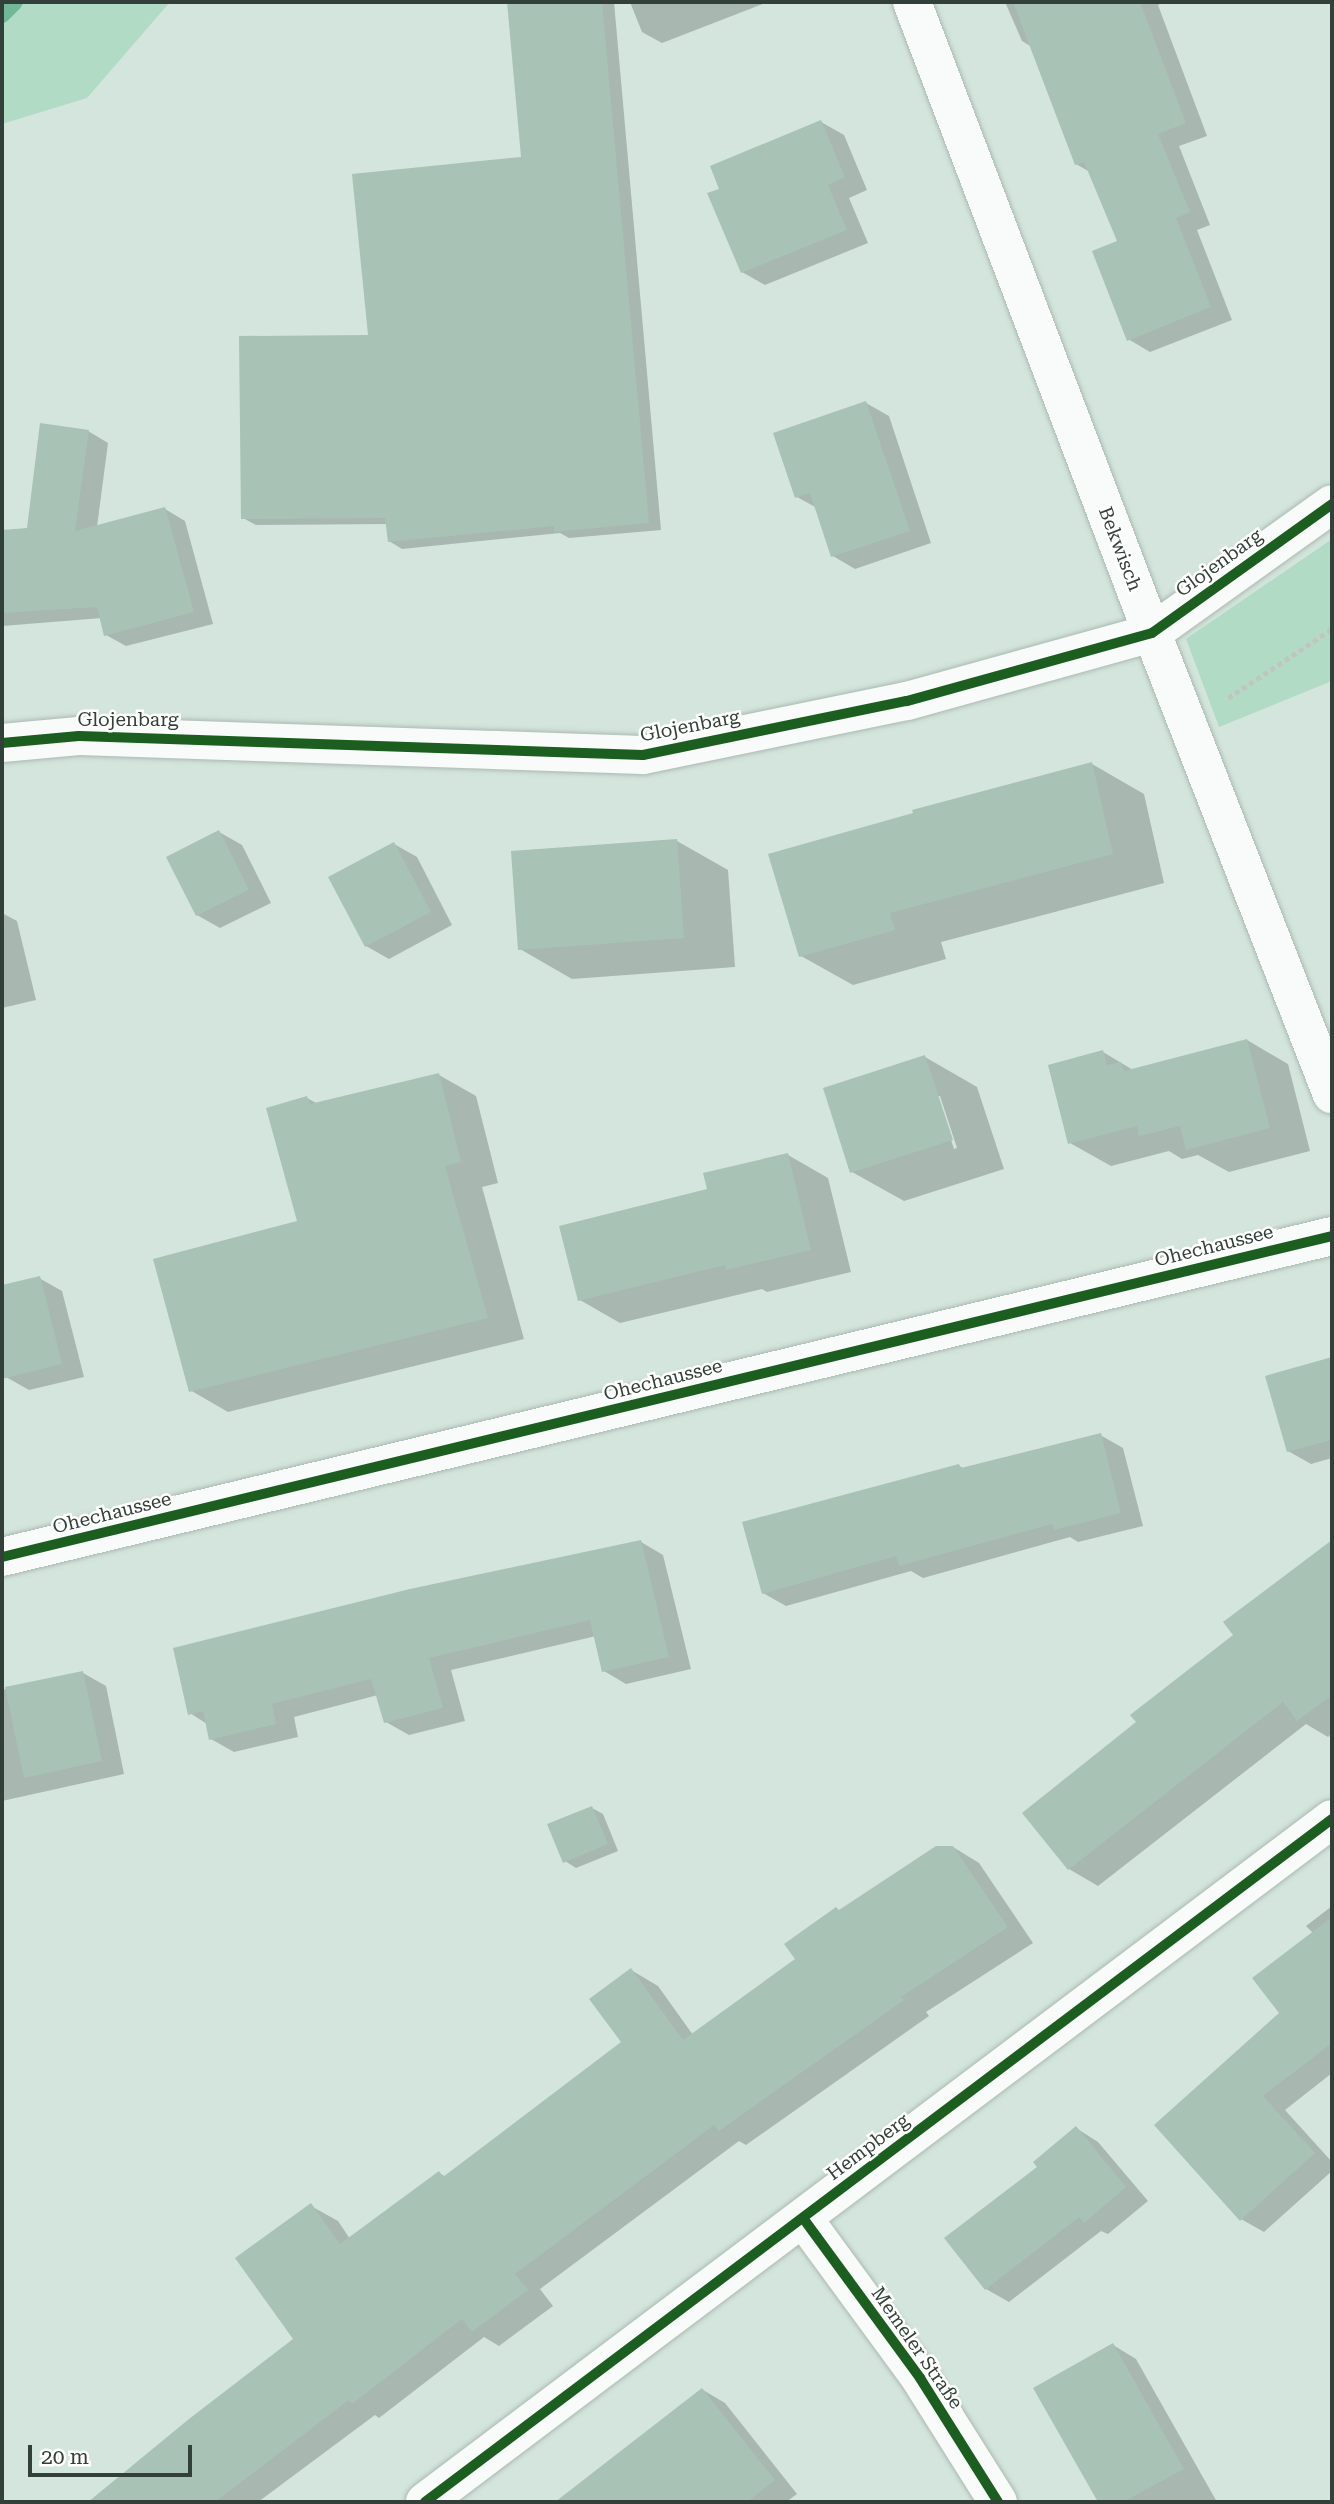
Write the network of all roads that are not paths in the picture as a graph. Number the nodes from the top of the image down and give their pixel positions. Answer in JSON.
{"nodes":[{"id":1,"x":912,"y":2,"type":"edge"},
{"id":2,"x":1332,"y":504,"type":"edge"},
{"id":3,"x":1152,"y":633,"type":"junction"},
{"id":4,"x":2,"y":743,"type":"edge"},
{"id":5,"x":1332,"y":1094,"type":"edge"},
{"id":6,"x":1332,"y":1236,"type":"edge"},
{"id":7,"x":2,"y":1557,"type":"edge"},
{"id":8,"x":1332,"y":1819,"type":"edge"},
{"id":9,"x":803,"y":2218,"type":"junction"},
{"id":10,"x":425,"y":2502,"type":"edge"},
{"id":11,"x":998,"y":2502,"type":"edge"}],
"edges":[{"from":1,"to":3,"type":"street","name":"Bekwisch"},
{"from":2,"to":3,"type":"street","name":"Glojenbarg"},
{"from":3,"to":4,"type":"street","name":"Glojenbarg"},
{"from":3,"to":5,"type":"street","name":"Bekwisch"},
{"from":6,"to":7,"type":"street","name":"Ohechaussee"},
{"from":8,"to":9,"type":"street","name":"Hempberg"},
{"from":9,"to":10,"type":"street","name":"Hempberg"},
{"from":9,"to":11,"type":"street","name":"Memeler Straße"}]}
